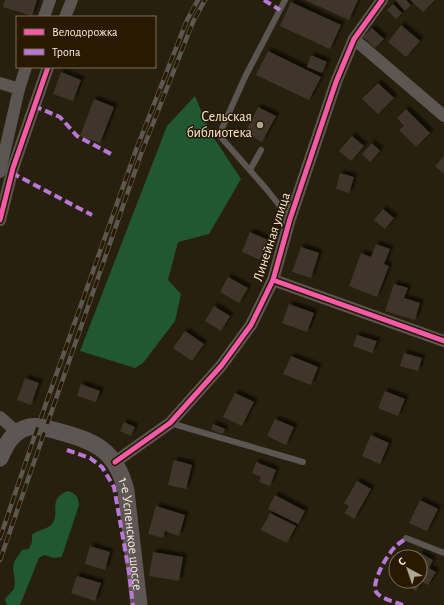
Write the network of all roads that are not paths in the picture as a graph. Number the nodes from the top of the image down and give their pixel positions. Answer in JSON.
{"nodes":[{"id":1,"x":50,"y":0,"type":"edge"},
{"id":2,"x":72,"y":0,"type":"edge"},
{"id":3,"x":285,"y":0,"type":"edge"},
{"id":4,"x":382,"y":0,"type":"edge"},
{"id":5,"x":44,"y":16,"type":"edge"},
{"id":6,"x":65,"y":16,"type":"edge"},
{"id":7,"x":354,"y":39,"type":"junction"},
{"id":8,"x":26,"y":68,"type":"edge"},
{"id":9,"x":48,"y":68,"type":"edge"},
{"id":10,"x":0,"y":83,"type":"edge"},
{"id":11,"x":19,"y":89,"type":"junction"},
{"id":12,"x":444,"y":116,"type":"edge"},
{"id":13,"x":261,"y":150,"type":"dead end"},
{"id":14,"x":250,"y":170,"type":"junction"},
{"id":15,"x":0,"y":172,"type":"edge"},
{"id":16,"x":290,"y":219,"type":"junction"},
{"id":17,"x":0,"y":220,"type":"edge"},
{"id":18,"x":273,"y":280,"type":"junction"},
{"id":19,"x":444,"y":341,"type":"edge"},
{"id":20,"x":0,"y":417,"type":"edge"},
{"id":21,"x":170,"y":423,"type":"junction"},
{"id":22,"x":17,"y":432,"type":"junction"},
{"id":23,"x":0,"y":458,"type":"edge"},
{"id":24,"x":115,"y":462,"type":"junction"},
{"id":25,"x":303,"y":462,"type":"dead end"},
{"id":26,"x":406,"y":538,"type":"dead end"},
{"id":27,"x":444,"y":554,"type":"edge"},
{"id":28,"x":139,"y":605,"type":"edge"}],
"edges":[{"from":1,"to":5,"type":"street"},
{"from":2,"to":6,"type":"street"},
{"from":3,"to":14,"type":"lane"},
{"from":4,"to":7,"type":"street","name":"Линейная улица"},
{"from":7,"to":12,"type":"street"},
{"from":7,"to":16,"type":"street","name":"Линейная улица"},
{"from":8,"to":11,"type":"street"},
{"from":9,"to":17,"type":"street"},
{"from":10,"to":11,"type":"street"},
{"from":11,"to":15,"type":"street"},
{"from":13,"to":14,"type":"lane"},
{"from":14,"to":16,"type":"lane"},
{"from":16,"to":18,"type":"street","name":"Линейная улица"},
{"from":18,"to":19,"type":"street"},
{"from":18,"to":21,"type":"street","name":"Линейная улица"},
{"from":20,"to":22,"type":"street"},
{"from":21,"to":24,"type":"street","name":"Линейная улица"},
{"from":21,"to":25,"type":"lane"},
{"from":22,"to":23,"type":"main road"},
{"from":22,"to":24,"type":"main road","name":"1-е Успенское шоссе"},
{"from":24,"to":28,"type":"main road","name":"1-е Успенское шоссе"},
{"from":26,"to":27,"type":"lane"}]}
